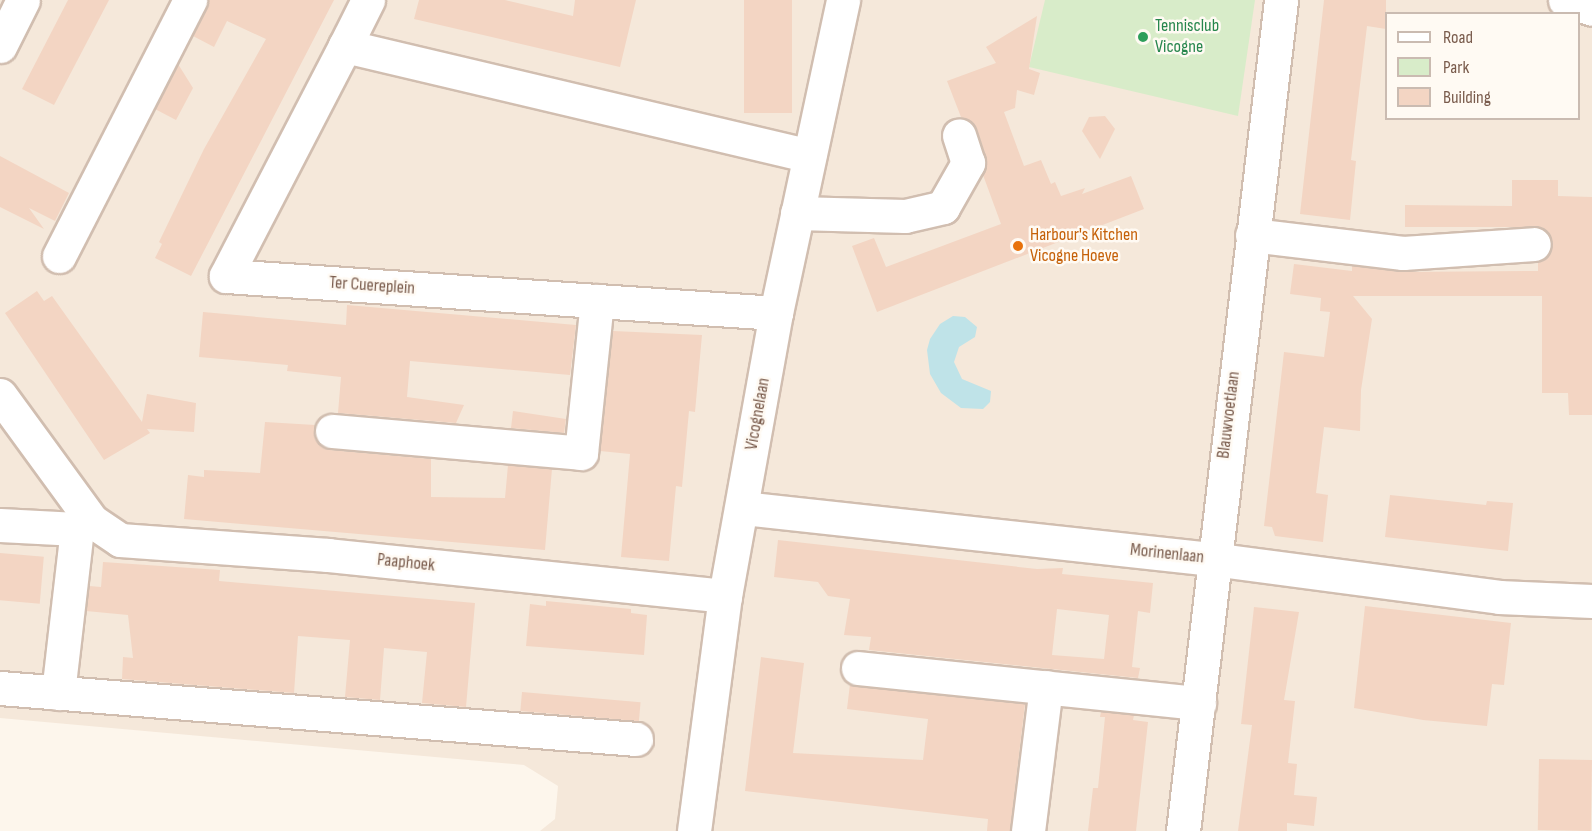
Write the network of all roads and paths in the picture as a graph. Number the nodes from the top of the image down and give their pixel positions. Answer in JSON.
{"nodes":[{"id":1,"x":23,"y":0,"type":"edge"},
{"id":2,"x":190,"y":0,"type":"edge"},
{"id":3,"x":368,"y":0,"type":"edge"},
{"id":4,"x":843,"y":0,"type":"edge"},
{"id":5,"x":1281,"y":0,"type":"edge"},
{"id":6,"x":1565,"y":0,"type":"edge"},
{"id":7,"x":1592,"y":9,"type":"edge"},
{"id":8,"x":0,"y":46,"type":"edge"},
{"id":9,"x":345,"y":46,"type":"junction"},
{"id":10,"x":959,"y":135,"type":"dead end"},
{"id":11,"x":809,"y":156,"type":"junction"},
{"id":12,"x":797,"y":213,"type":"junction"},
{"id":13,"x":1252,"y":235,"type":"junction"},
{"id":14,"x":1534,"y":244,"type":"dead end"},
{"id":15,"x":58,"y":256,"type":"dead end"},
{"id":16,"x":597,"y":301,"type":"junction"},
{"id":17,"x":776,"y":313,"type":"junction"},
{"id":18,"x":0,"y":395,"type":"edge"},
{"id":19,"x":332,"y":431,"type":"dead end"},
{"id":20,"x":742,"y":508,"type":"junction"},
{"id":21,"x":0,"y":525,"type":"edge"},
{"id":22,"x":85,"y":525,"type":"junction"},
{"id":23,"x":1212,"y":559,"type":"junction"},
{"id":24,"x":725,"y":596,"type":"junction"},
{"id":25,"x":1592,"y":602,"type":"edge"},
{"id":26,"x":858,"y":668,"type":"dead end"},
{"id":27,"x":1046,"y":687,"type":"junction"},
{"id":28,"x":0,"y":688,"type":"edge"},
{"id":29,"x":58,"y":693,"type":"junction"},
{"id":30,"x":1199,"y":703,"type":"junction"},
{"id":31,"x":636,"y":739,"type":"dead end"},
{"id":32,"x":701,"y":830,"type":"edge"},
{"id":33,"x":1028,"y":831,"type":"edge"},
{"id":34,"x":1183,"y":831,"type":"edge"}],
"edges":[{"from":1,"to":8,"type":"street"},
{"from":2,"to":15,"type":"street"},
{"from":3,"to":9,"type":"street","name":"Ter Cuereplein"},
{"from":4,"to":11,"type":"street","name":"Vicognelaan"},
{"from":5,"to":13,"type":"street","name":"Blauwvoetlaan"},
{"from":6,"to":7,"type":"street"},
{"from":9,"to":11,"type":"street"},
{"from":9,"to":16,"type":"street","name":"Ter Cuereplein"},
{"from":10,"to":12,"type":"street"},
{"from":11,"to":12,"type":"street","name":"Vicognelaan"},
{"from":12,"to":17,"type":"street","name":"Vicognelaan"},
{"from":13,"to":14,"type":"street"},
{"from":13,"to":23,"type":"street","name":"Blauwvoetlaan"},
{"from":16,"to":17,"type":"street","name":"Ter Cuereplein"},
{"from":16,"to":19,"type":"street"},
{"from":17,"to":20,"type":"street","name":"Vicognelaan"},
{"from":18,"to":22,"type":"street","name":"Paaphoek"},
{"from":20,"to":23,"type":"street","name":"Morinenlaan"},
{"from":20,"to":24,"type":"street","name":"Vicognelaan"},
{"from":21,"to":22,"type":"street"},
{"from":22,"to":24,"type":"street","name":"Paaphoek"},
{"from":22,"to":29,"type":"street"},
{"from":23,"to":25,"type":"street","name":"Morinenlaan"},
{"from":23,"to":30,"type":"street","name":"Blauwvoetlaan"},
{"from":24,"to":32,"type":"street","name":"Vicognelaan"},
{"from":26,"to":27,"type":"street"},
{"from":27,"to":30,"type":"street"},
{"from":27,"to":33,"type":"street"},
{"from":28,"to":29,"type":"street"},
{"from":29,"to":31,"type":"street"},
{"from":30,"to":34,"type":"street","name":"Blauwvoetlaan"}]}
